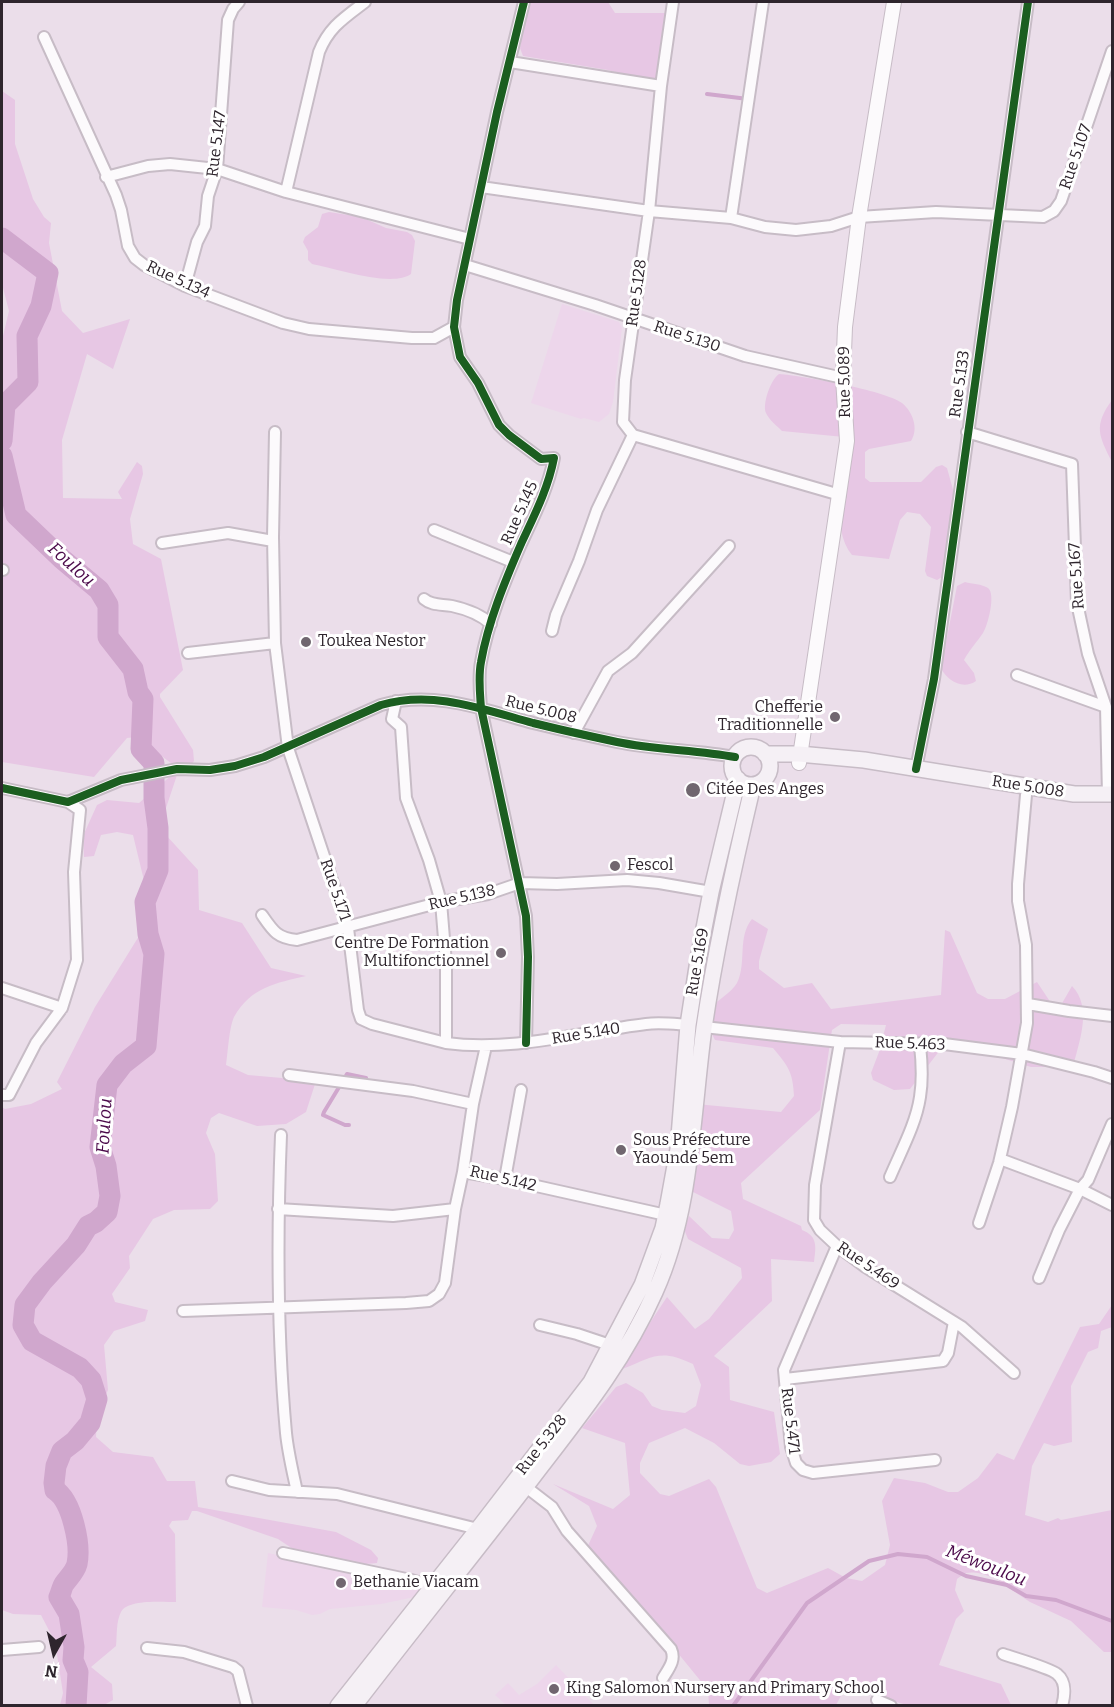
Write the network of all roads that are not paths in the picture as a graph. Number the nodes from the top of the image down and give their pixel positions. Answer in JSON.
{"nodes":[{"id":1,"x":239,"y":2,"type":"edge"},
{"id":2,"x":365,"y":2,"type":"edge"},
{"id":3,"x":524,"y":2,"type":"edge"},
{"id":4,"x":673,"y":2,"type":"edge"},
{"id":5,"x":763,"y":2,"type":"edge"},
{"id":6,"x":894,"y":2,"type":"edge"},
{"id":7,"x":1028,"y":2,"type":"edge"},
{"id":8,"x":44,"y":37,"type":"dead end"},
{"id":9,"x":1113,"y":51,"type":"edge"},
{"id":10,"x":510,"y":62,"type":"junction"},
{"id":11,"x":661,"y":86,"type":"junction"},
{"id":12,"x":217,"y":169,"type":"junction"},
{"id":13,"x":106,"y":177,"type":"junction"},
{"id":14,"x":481,"y":187,"type":"junction"},
{"id":15,"x":286,"y":192,"type":"junction"},
{"id":16,"x":649,"y":211,"type":"junction"},
{"id":17,"x":998,"y":216,"type":"junction"},
{"id":18,"x":859,"y":217,"type":"junction"},
{"id":19,"x":731,"y":218,"type":"junction"},
{"id":20,"x":470,"y":238,"type":"junction"},
{"id":21,"x":465,"y":265,"type":"junction"},
{"id":22,"x":185,"y":286,"type":"junction"},
{"id":23,"x":633,"y":319,"type":"junction"},
{"id":24,"x":454,"y":327,"type":"junction"},
{"id":25,"x":843,"y":378,"type":"junction"},
{"id":26,"x":275,"y":432,"type":"dead end"},
{"id":27,"x":967,"y":432,"type":"junction"},
{"id":28,"x":633,"y":435,"type":"junction"},
{"id":29,"x":840,"y":495,"type":"junction"},
{"id":30,"x":434,"y":530,"type":"dead end"},
{"id":31,"x":273,"y":541,"type":"junction"},
{"id":32,"x":162,"y":543,"type":"dead end"},
{"id":33,"x":729,"y":546,"type":"dead end"},
{"id":34,"x":513,"y":562,"type":"junction"},
{"id":35,"x":424,"y":599,"type":"dead end"},
{"id":36,"x":491,"y":624,"type":"junction"},
{"id":37,"x":552,"y":631,"type":"dead end"},
{"id":38,"x":275,"y":643,"type":"junction"},
{"id":39,"x":188,"y":653,"type":"dead end"},
{"id":40,"x":1017,"y":675,"type":"dead end"},
{"id":41,"x":396,"y":701,"type":"junction"},
{"id":42,"x":1106,"y":707,"type":"junction"},
{"id":43,"x":481,"y":708,"type":"junction"},
{"id":44,"x":574,"y":733,"type":"junction"},
{"id":45,"x":288,"y":748,"type":"junction"},
{"id":46,"x":735,"y":757,"type":"junction"},
{"id":47,"x":799,"y":758,"type":"junction"},
{"id":48,"x":768,"y":759,"type":"junction"},
{"id":49,"x":916,"y":769,"type":"junction"},
{"id":50,"x":738,"y":779,"type":"junction"},
{"id":51,"x":753,"y":785,"type":"junction"},
{"id":52,"x":2,"y":788,"type":"edge"},
{"id":53,"x":1026,"y":795,"type":"junction"},
{"id":54,"x":1111,"y":797,"type":"edge"},
{"id":55,"x":68,"y":802,"type":"junction"},
{"id":56,"x":520,"y":883,"type":"junction"},
{"id":57,"x":711,"y":892,"type":"junction"},
{"id":58,"x":441,"y":902,"type":"junction"},
{"id":59,"x":262,"y":915,"type":"dead end"},
{"id":60,"x":348,"y":928,"type":"junction"},
{"id":61,"x":2,"y":988,"type":"edge"},
{"id":62,"x":1028,"y":1004,"type":"junction"},
{"id":63,"x":62,"y":1008,"type":"junction"},
{"id":64,"x":1113,"y":1016,"type":"edge"},
{"id":65,"x":688,"y":1025,"type":"junction"},
{"id":66,"x":704,"y":1027,"type":"junction"},
{"id":67,"x":526,"y":1042,"type":"junction"},
{"id":68,"x":840,"y":1042,"type":"junction"},
{"id":69,"x":446,"y":1043,"type":"junction"},
{"id":70,"x":920,"y":1045,"type":"junction"},
{"id":71,"x":486,"y":1046,"type":"junction"},
{"id":72,"x":1022,"y":1054,"type":"junction"},
{"id":73,"x":289,"y":1075,"type":"dead end"},
{"id":74,"x":1113,"y":1078,"type":"edge"},
{"id":75,"x":521,"y":1090,"type":"dead end"},
{"id":76,"x":2,"y":1095,"type":"edge"},
{"id":77,"x":473,"y":1104,"type":"junction"},
{"id":78,"x":1113,"y":1124,"type":"edge"},
{"id":79,"x":281,"y":1135,"type":"dead end"},
{"id":80,"x":684,"y":1152,"type":"junction"},
{"id":81,"x":1000,"y":1159,"type":"junction"},
{"id":82,"x":464,"y":1172,"type":"junction"},
{"id":83,"x":890,"y":1177,"type":"dead end"},
{"id":84,"x":505,"y":1179,"type":"junction"},
{"id":85,"x":1080,"y":1189,"type":"junction"},
{"id":86,"x":1113,"y":1205,"type":"edge"},
{"id":87,"x":278,"y":1209,"type":"junction"},
{"id":88,"x":455,"y":1209,"type":"junction"},
{"id":89,"x":666,"y":1215,"type":"junction"},
{"id":90,"x":979,"y":1223,"type":"dead end"},
{"id":91,"x":837,"y":1246,"type":"junction"},
{"id":92,"x":1039,"y":1278,"type":"dead end"},
{"id":93,"x":279,"y":1307,"type":"junction"},
{"id":94,"x":183,"y":1311,"type":"dead end"},
{"id":95,"x":954,"y":1322,"type":"junction"},
{"id":96,"x":540,"y":1325,"type":"dead end"},
{"id":97,"x":610,"y":1346,"type":"junction"},
{"id":98,"x":1014,"y":1373,"type":"dead end"},
{"id":99,"x":785,"y":1379,"type":"junction"},
{"id":100,"x":935,"y":1460,"type":"dead end"},
{"id":101,"x":232,"y":1481,"type":"dead end"},
{"id":102,"x":526,"y":1487,"type":"junction"},
{"id":103,"x":297,"y":1492,"type":"junction"},
{"id":104,"x":478,"y":1529,"type":"junction"},
{"id":105,"x":283,"y":1554,"type":"dead end"},
{"id":106,"x":431,"y":1587,"type":"junction"},
{"id":107,"x":39,"y":1647,"type":"dead end"},
{"id":108,"x":147,"y":1647,"type":"dead end"},
{"id":109,"x":2,"y":1650,"type":"edge"},
{"id":110,"x":1003,"y":1654,"type":"dead end"},
{"id":111,"x":663,"y":1678,"type":"dead end"},
{"id":112,"x":877,"y":1701,"type":"dead end"},
{"id":113,"x":247,"y":1706,"type":"edge"},
{"id":114,"x":338,"y":1706,"type":"edge"},
{"id":115,"x":354,"y":1706,"type":"edge"},
{"id":116,"x":891,"y":1706,"type":"edge"},
{"id":117,"x":1062,"y":1706,"type":"edge"}],
"edges":[{"from":1,"to":12,"type":"street","name":"Rue 5.147"},
{"from":2,"to":15,"type":"street"},
{"from":3,"to":10,"type":"street","name":"Rue 5.145"},
{"from":4,"to":11,"type":"street","name":"Rue 5.128"},
{"from":5,"to":19,"type":"street"},
{"from":6,"to":18,"type":"street","name":"Rue 5.089"},
{"from":7,"to":17,"type":"street","name":"Rue 5.133"},
{"from":8,"to":13,"type":"street","name":"Rue 5.134"},
{"from":9,"to":17,"type":"street","name":"Rue 5.107"},
{"from":10,"to":11,"type":"street"},
{"from":10,"to":14,"type":"street","name":"Rue 5.145"},
{"from":11,"to":16,"type":"street","name":"Rue 5.128"},
{"from":12,"to":13,"type":"street"},
{"from":12,"to":15,"type":"street"},
{"from":12,"to":22,"type":"street","name":"Rue 5.147"},
{"from":13,"to":22,"type":"street","name":"Rue 5.134"},
{"from":14,"to":16,"type":"street","name":"Rue 5.107"},
{"from":14,"to":20,"type":"street","name":"Rue 5.145"},
{"from":15,"to":20,"type":"street"},
{"from":16,"to":19,"type":"street","name":"Rue 5.107"},
{"from":16,"to":23,"type":"street","name":"Rue 5.128"},
{"from":17,"to":18,"type":"street","name":"Rue 5.107"},
{"from":17,"to":27,"type":"street","name":"Rue 5.133"},
{"from":18,"to":19,"type":"street","name":"Rue 5.107"},
{"from":18,"to":25,"type":"street","name":"Rue 5.089"},
{"from":20,"to":21,"type":"street","name":"Rue 5.145"},
{"from":21,"to":23,"type":"street","name":"Rue 5.130"},
{"from":21,"to":24,"type":"street","name":"Rue 5.145"},
{"from":22,"to":24,"type":"street","name":"Rue 5.134"},
{"from":23,"to":25,"type":"street","name":"Rue 5.130"},
{"from":23,"to":28,"type":"street","name":"Rue 5.128"},
{"from":24,"to":34,"type":"street","name":"Rue 5.145"},
{"from":25,"to":29,"type":"street","name":"Rue 5.089"},
{"from":26,"to":31,"type":"street","name":"Rue 5.171"},
{"from":27,"to":42,"type":"street","name":"Rue 5.167"},
{"from":27,"to":49,"type":"street","name":"Rue 5.133"},
{"from":28,"to":29,"type":"street"},
{"from":28,"to":37,"type":"street"},
{"from":29,"to":47,"type":"street","name":"Rue 5.089"},
{"from":30,"to":34,"type":"street"},
{"from":31,"to":32,"type":"street"},
{"from":31,"to":38,"type":"street","name":"Rue 5.171"},
{"from":33,"to":44,"type":"street"},
{"from":34,"to":36,"type":"street","name":"Rue 5.145"},
{"from":35,"to":36,"type":"street"},
{"from":36,"to":43,"type":"street","name":"Rue 5.145"},
{"from":38,"to":39,"type":"street"},
{"from":38,"to":45,"type":"street","name":"Rue 5.171"},
{"from":40,"to":42,"type":"street"},
{"from":41,"to":43,"type":"street","name":"Rue 5.008"},
{"from":41,"to":45,"type":"street","name":"Rue 5.008"},
{"from":41,"to":58,"type":"street"},
{"from":42,"to":54,"type":"street","name":"Rue 5.167"},
{"from":43,"to":44,"type":"street","name":"Rue 5.008"},
{"from":43,"to":56,"type":"street","name":"Rue 5.145"},
{"from":44,"to":46,"type":"street","name":"Rue 5.008"},
{"from":45,"to":55,"type":"street","name":"Rue 5.008"},
{"from":45,"to":60,"type":"street","name":"Rue 5.171"},
{"from":46,"to":48,"type":"main road"},
{"from":46,"to":50,"type":"main road"},
{"from":47,"to":48,"type":"main road","name":"Rue 5.008"},
{"from":47,"to":49,"type":"main road","name":"Rue 5.008"},
{"from":47,"to":53,"type":"main road","name":"Rue 5.008"},
{"from":48,"to":51,"type":"main road"},
{"from":49,"to":54,"type":"main road","name":"Rue 5.008"},
{"from":50,"to":51,"type":"main road"},
{"from":50,"to":57,"type":"main road","name":"Rue 5.169"},
{"from":51,"to":66,"type":"main road","name":"Rue 5.169"},
{"from":52,"to":55,"type":"street"},
{"from":53,"to":54,"type":"main road","name":"Rue 5.008"},
{"from":53,"to":62,"type":"street"},
{"from":55,"to":63,"type":"street"},
{"from":56,"to":57,"type":"street","name":"Rue 5.138"},
{"from":56,"to":58,"type":"street","name":"Rue 5.138"},
{"from":56,"to":67,"type":"street","name":"Rue 5.145"},
{"from":57,"to":65,"type":"main road","name":"Rue 5.169"},
{"from":58,"to":60,"type":"street","name":"Rue 5.138"},
{"from":58,"to":69,"type":"street"},
{"from":59,"to":60,"type":"street","name":"Rue 5.138"},
{"from":60,"to":69,"type":"street","name":"Rue 5.171"},
{"from":61,"to":63,"type":"street"},
{"from":62,"to":64,"type":"street"},
{"from":62,"to":72,"type":"street"},
{"from":63,"to":76,"type":"street"},
{"from":65,"to":67,"type":"street","name":"Rue 5.140"},
{"from":65,"to":80,"type":"main road","name":"Rue 5.169"},
{"from":66,"to":68,"type":"street","name":"Rue 5.463"},
{"from":66,"to":80,"type":"main road","name":"Rue 5.169"},
{"from":67,"to":71,"type":"street","name":"Rue 5.140"},
{"from":68,"to":70,"type":"street","name":"Rue 5.463"},
{"from":68,"to":91,"type":"street","name":"Rue 5.469"},
{"from":69,"to":71,"type":"street","name":"Rue 5.140"},
{"from":70,"to":72,"type":"street","name":"Rue 5.463"},
{"from":70,"to":83,"type":"street"},
{"from":71,"to":77,"type":"street","name":"Rue 5.142"},
{"from":72,"to":74,"type":"street","name":"Rue 5.463"},
{"from":72,"to":81,"type":"street"},
{"from":73,"to":77,"type":"street"},
{"from":75,"to":84,"type":"street"},
{"from":77,"to":82,"type":"street","name":"Rue 5.142"},
{"from":78,"to":85,"type":"street"},
{"from":79,"to":87,"type":"street"},
{"from":80,"to":89,"type":"main road","name":"Rue 5.328"},
{"from":80,"to":102,"type":"main road","name":"Rue 5.328"},
{"from":81,"to":85,"type":"street"},
{"from":81,"to":90,"type":"street"},
{"from":82,"to":84,"type":"street","name":"Rue 5.142"},
{"from":82,"to":88,"type":"street"},
{"from":84,"to":89,"type":"street","name":"Rue 5.142"},
{"from":85,"to":86,"type":"street"},
{"from":85,"to":92,"type":"street"},
{"from":87,"to":88,"type":"street"},
{"from":87,"to":93,"type":"street"},
{"from":88,"to":93,"type":"street"},
{"from":89,"to":97,"type":"main road","name":"Rue 5.328"},
{"from":91,"to":95,"type":"street","name":"Rue 5.469"},
{"from":91,"to":99,"type":"street","name":"Rue 5.471"},
{"from":93,"to":94,"type":"street"},
{"from":93,"to":103,"type":"street"},
{"from":95,"to":98,"type":"street","name":"Rue 5.469"},
{"from":95,"to":99,"type":"street"},
{"from":96,"to":97,"type":"street"},
{"from":97,"to":104,"type":"main road","name":"Rue 5.328"},
{"from":99,"to":100,"type":"street","name":"Rue 5.471"},
{"from":101,"to":103,"type":"street"},
{"from":102,"to":111,"type":"street"},
{"from":102,"to":115,"type":"main road","name":"Rue 5.328"},
{"from":103,"to":104,"type":"street"},
{"from":104,"to":106,"type":"main road","name":"Rue 5.328"},
{"from":105,"to":106,"type":"street"},
{"from":106,"to":114,"type":"main road","name":"Rue 5.328"},
{"from":107,"to":109,"type":"street"},
{"from":108,"to":113,"type":"street"},
{"from":110,"to":117,"type":"street"},
{"from":112,"to":116,"type":"street"}]}
